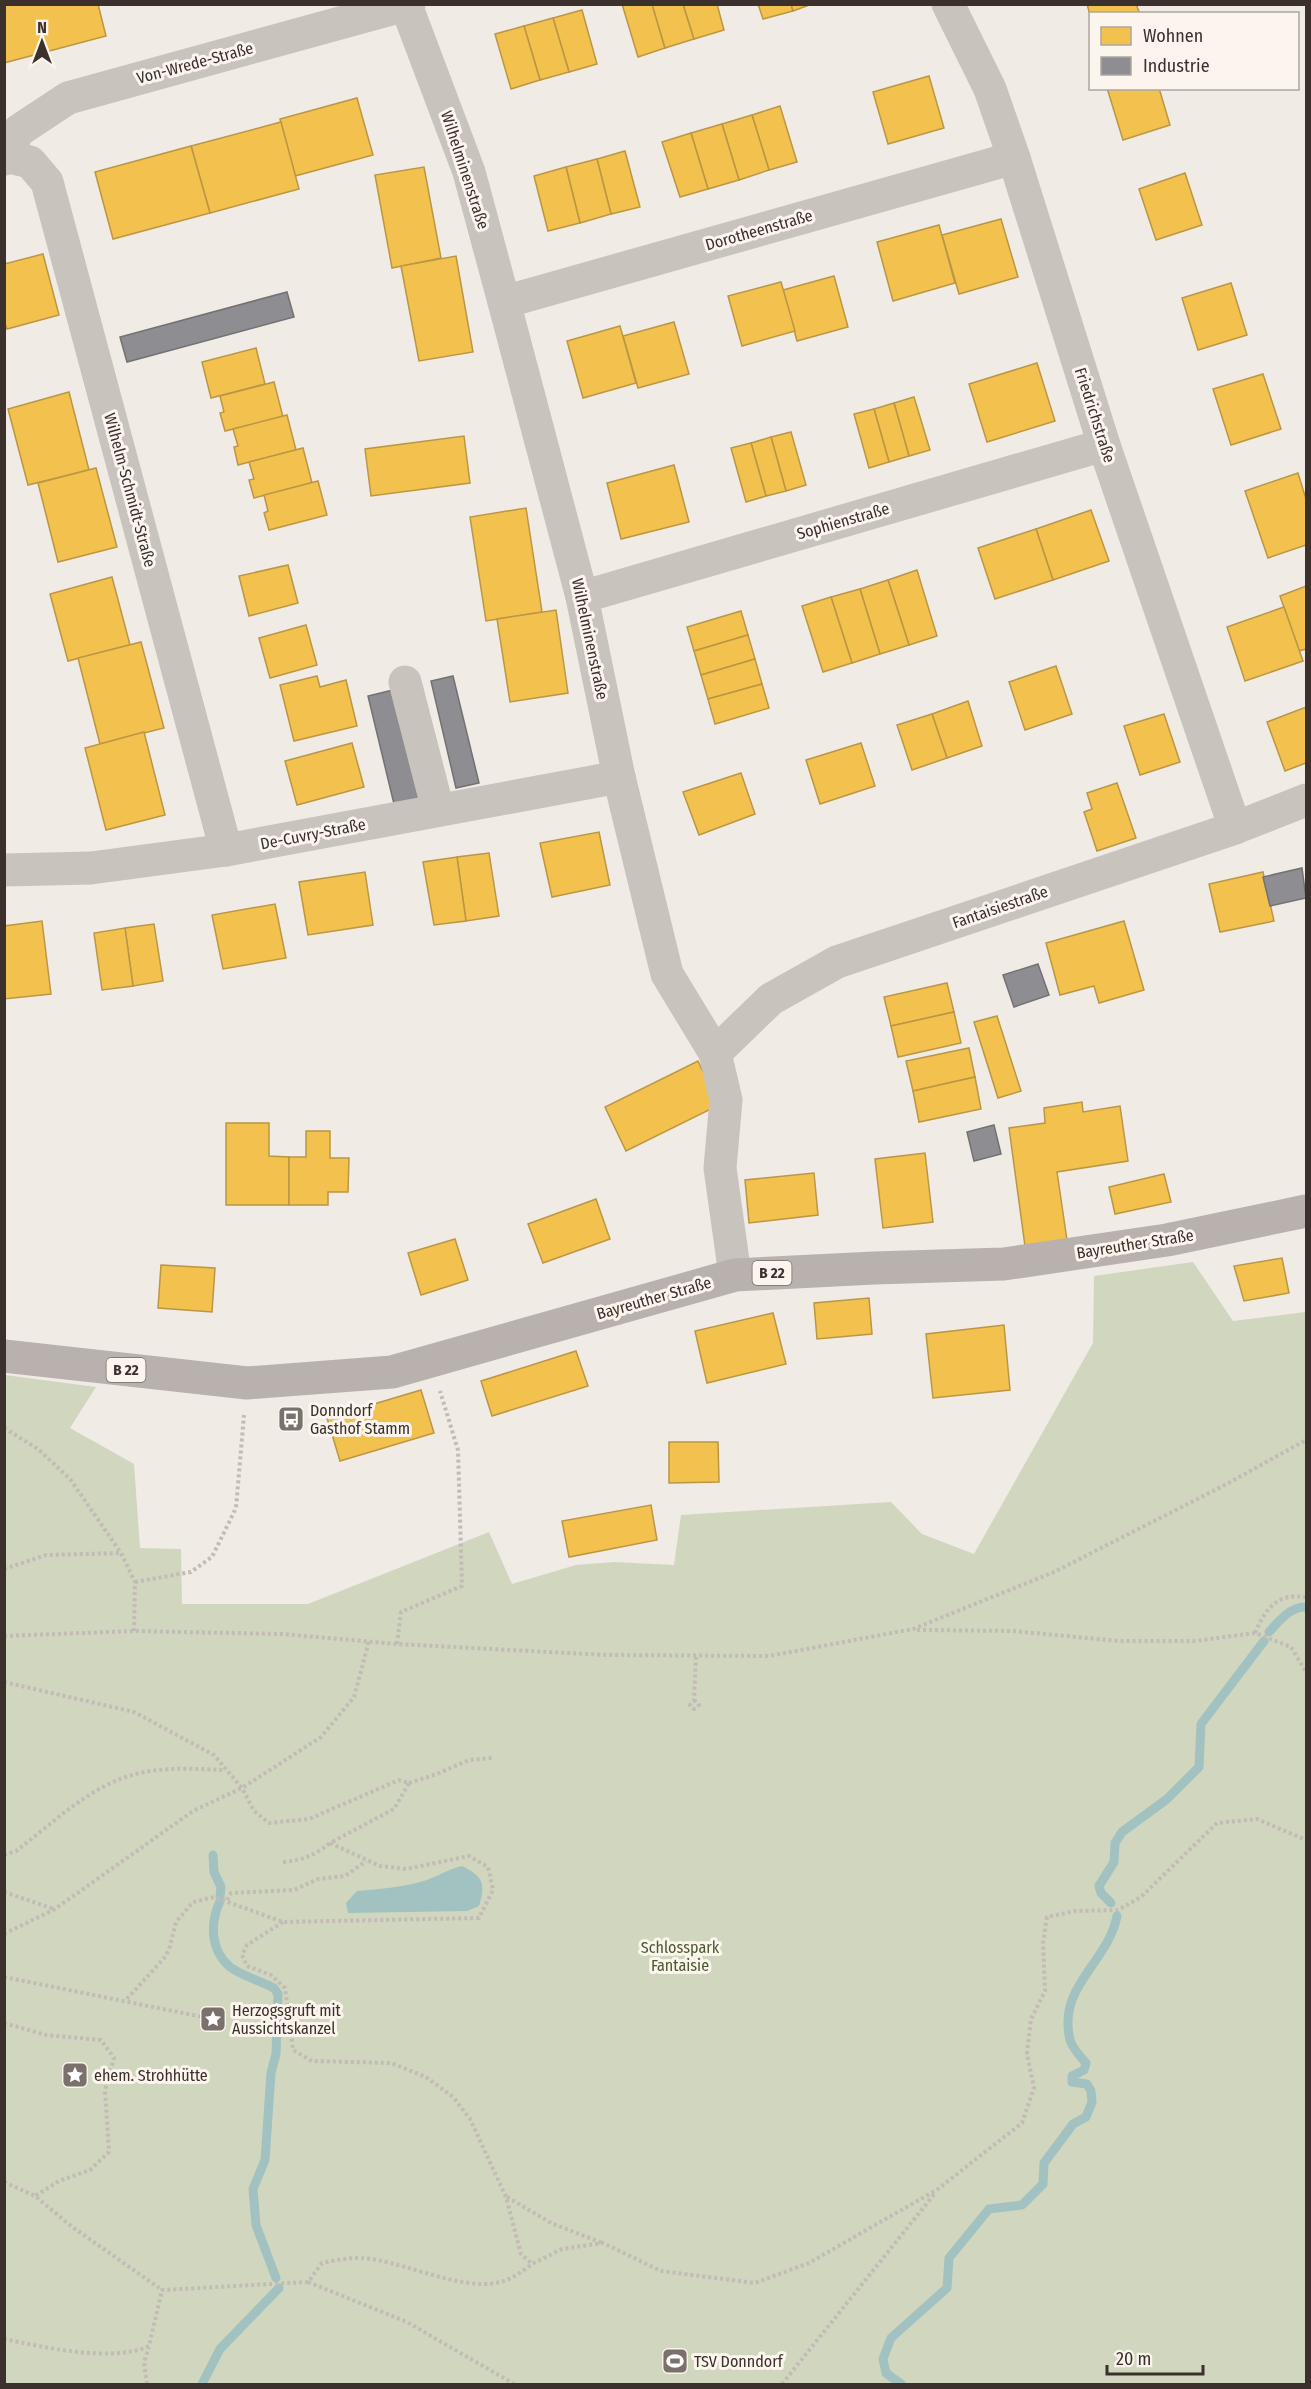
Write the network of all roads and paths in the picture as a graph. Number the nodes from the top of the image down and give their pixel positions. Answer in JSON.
{"nodes":[{"id":1,"x":948,"y":4,"type":"edge"},
{"id":2,"x":408,"y":5,"type":"edge"},
{"id":3,"x":5,"y":158,"type":"edge"},
{"id":4,"x":1014,"y":158,"type":"junction"},
{"id":5,"x":504,"y":302,"type":"junction"},
{"id":6,"x":1104,"y":445,"type":"junction"},
{"id":7,"x":582,"y":597,"type":"junction"},
{"id":8,"x":405,"y":682,"type":"dead end"},
{"id":9,"x":619,"y":777,"type":"junction"},
{"id":10,"x":1306,"y":800,"type":"edge"},
{"id":11,"x":438,"y":810,"type":"junction"},
{"id":12,"x":1235,"y":828,"type":"junction"},
{"id":13,"x":226,"y":850,"type":"junction"},
{"id":14,"x":4,"y":870,"type":"edge"},
{"id":15,"x":715,"y":1053,"type":"junction"},
{"id":16,"x":1306,"y":1211,"type":"edge"},
{"id":17,"x":735,"y":1275,"type":"junction"},
{"id":18,"x":4,"y":1356,"type":"edge"},
{"id":19,"x":431,"y":1361,"type":"junction"},
{"id":20,"x":247,"y":1383,"type":"junction"},
{"id":21,"x":4,"y":1428,"type":"edge"},
{"id":22,"x":1306,"y":1440,"type":"edge"},
{"id":23,"x":121,"y":1553,"type":"junction"},
{"id":24,"x":4,"y":1569,"type":"edge"},
{"id":25,"x":135,"y":1582,"type":"junction"},
{"id":26,"x":1306,"y":1597,"type":"edge"},
{"id":27,"x":913,"y":1629,"type":"junction"},
{"id":28,"x":134,"y":1631,"type":"junction"},
{"id":29,"x":1255,"y":1633,"type":"junction"},
{"id":30,"x":4,"y":1636,"type":"edge"},
{"id":31,"x":369,"y":1641,"type":"junction"},
{"id":32,"x":397,"y":1644,"type":"junction"},
{"id":33,"x":696,"y":1657,"type":"junction"},
{"id":34,"x":1306,"y":1672,"type":"edge"},
{"id":35,"x":4,"y":1682,"type":"edge"},
{"id":36,"x":694,"y":1700,"type":"dead end"},
{"id":37,"x":492,"y":1758,"type":"dead end"},
{"id":38,"x":225,"y":1770,"type":"junction"},
{"id":39,"x":409,"y":1783,"type":"junction"},
{"id":40,"x":242,"y":1788,"type":"junction"},
{"id":41,"x":1306,"y":1840,"type":"edge"},
{"id":42,"x":330,"y":1844,"type":"junction"},
{"id":43,"x":4,"y":1855,"type":"edge"},
{"id":44,"x":367,"y":1861,"type":"junction"},
{"id":45,"x":283,"y":1862,"type":"dead end"},
{"id":46,"x":4,"y":1892,"type":"edge"},
{"id":47,"x":227,"y":1900,"type":"junction"},
{"id":48,"x":55,"y":1909,"type":"junction"},
{"id":49,"x":283,"y":1922,"type":"junction"},
{"id":50,"x":4,"y":1928,"type":"edge"},
{"id":51,"x":15,"y":1929,"type":"junction"},
{"id":52,"x":4,"y":1934,"type":"edge"},
{"id":53,"x":4,"y":1977,"type":"edge"},
{"id":54,"x":126,"y":2000,"type":"junction"},
{"id":55,"x":213,"y":2019,"type":"dead end"},
{"id":56,"x":4,"y":2022,"type":"edge"},
{"id":57,"x":4,"y":2182,"type":"edge"},
{"id":58,"x":939,"y":2189,"type":"junction"},
{"id":59,"x":35,"y":2196,"type":"junction"},
{"id":60,"x":506,"y":2197,"type":"junction"},
{"id":61,"x":603,"y":2243,"type":"junction"},
{"id":62,"x":532,"y":2264,"type":"junction"},
{"id":63,"x":308,"y":2282,"type":"junction"},
{"id":64,"x":162,"y":2290,"type":"junction"},
{"id":65,"x":4,"y":2339,"type":"edge"},
{"id":66,"x":149,"y":2346,"type":"junction"},
{"id":67,"x":147,"y":2385,"type":"edge"},
{"id":68,"x":514,"y":2385,"type":"edge"},
{"id":69,"x":782,"y":2385,"type":"edge"}],
"edges":[{"from":1,"to":4,"type":"street","name":"Friedrichstraße"},
{"from":2,"to":3,"type":"street","name":"Von-Wrede-Straße"},
{"from":2,"to":5,"type":"street","name":"Wilhelminenstraße"},
{"from":3,"to":13,"type":"street","name":"Wilhelm-Schmidt-Straße"},
{"from":4,"to":5,"type":"street","name":"Dorotheenstraße"},
{"from":4,"to":6,"type":"street","name":"Friedrichstraße"},
{"from":5,"to":7,"type":"street","name":"Wilhelminenstraße"},
{"from":6,"to":7,"type":"street","name":"Sophienstraße"},
{"from":6,"to":12,"type":"street","name":"Friedrichstraße"},
{"from":7,"to":9,"type":"street","name":"Wilhelminenstraße"},
{"from":8,"to":11,"type":"street"},
{"from":9,"to":11,"type":"street","name":"De-Cuvry-Straße"},
{"from":9,"to":15,"type":"street","name":"Wilhelminenstraße"},
{"from":10,"to":12,"type":"street","name":"Fantaisiestraße"},
{"from":11,"to":13,"type":"street","name":"De-Cuvry-Straße"},
{"from":12,"to":15,"type":"street","name":"Fantaisiestraße"},
{"from":13,"to":14,"type":"street","name":"De-Cuvry-Straße"},
{"from":15,"to":17,"type":"street","name":"Wilhelminenstraße"},
{"from":16,"to":17,"type":"main road","name":"Bayreuther Straße","number":"B 22"},
{"from":17,"to":19,"type":"main road","name":"Bayreuther Straße","number":"B 22"},
{"from":18,"to":20,"type":"main road","name":"Bayreuther Straße","number":"B 22"},
{"from":19,"to":20,"type":"main road","name":"Bayreuther Straße","number":"B 22"},
{"from":19,"to":32,"type":"path"},
{"from":20,"to":25,"type":"path"},
{"from":21,"to":23,"type":"path"},
{"from":22,"to":27,"type":"path"},
{"from":23,"to":24,"type":"path"},
{"from":23,"to":25,"type":"path"},
{"from":25,"to":28,"type":"path"},
{"from":26,"to":29,"type":"path"},
{"from":27,"to":29,"type":"path"},
{"from":27,"to":33,"type":"path"},
{"from":28,"to":30,"type":"path"},
{"from":28,"to":31,"type":"path"},
{"from":29,"to":34,"type":"path"},
{"from":31,"to":32,"type":"path"},
{"from":31,"to":40,"type":"path"},
{"from":32,"to":33,"type":"path"},
{"from":33,"to":36,"type":"path"},
{"from":35,"to":38,"type":"path"},
{"from":37,"to":39,"type":"path"},
{"from":38,"to":40,"type":"path"},
{"from":38,"to":43,"type":"path"},
{"from":39,"to":40,"type":"path"},
{"from":39,"to":42,"type":"path"},
{"from":40,"to":48,"type":"path"},
{"from":41,"to":58,"type":"path"},
{"from":42,"to":44,"type":"path"},
{"from":42,"to":45,"type":"path"},
{"from":44,"to":47,"type":"path"},
{"from":44,"to":49,"type":"path"},
{"from":46,"to":48,"type":"path"},
{"from":47,"to":49,"type":"path"},
{"from":47,"to":54,"type":"path"},
{"from":48,"to":51,"type":"path"},
{"from":49,"to":60,"type":"path"},
{"from":50,"to":51,"type":"path"},
{"from":51,"to":52,"type":"path"},
{"from":53,"to":54,"type":"path"},
{"from":54,"to":55,"type":"path"},
{"from":56,"to":59,"type":"path"},
{"from":57,"to":59,"type":"path"},
{"from":58,"to":61,"type":"path"},
{"from":58,"to":69,"type":"path"},
{"from":59,"to":64,"type":"path"},
{"from":60,"to":61,"type":"path"},
{"from":60,"to":62,"type":"path"},
{"from":61,"to":62,"type":"path"},
{"from":62,"to":63,"type":"path"},
{"from":63,"to":64,"type":"path"},
{"from":63,"to":68,"type":"path"},
{"from":64,"to":66,"type":"path"},
{"from":65,"to":66,"type":"path"},
{"from":66,"to":67,"type":"path"}]}
